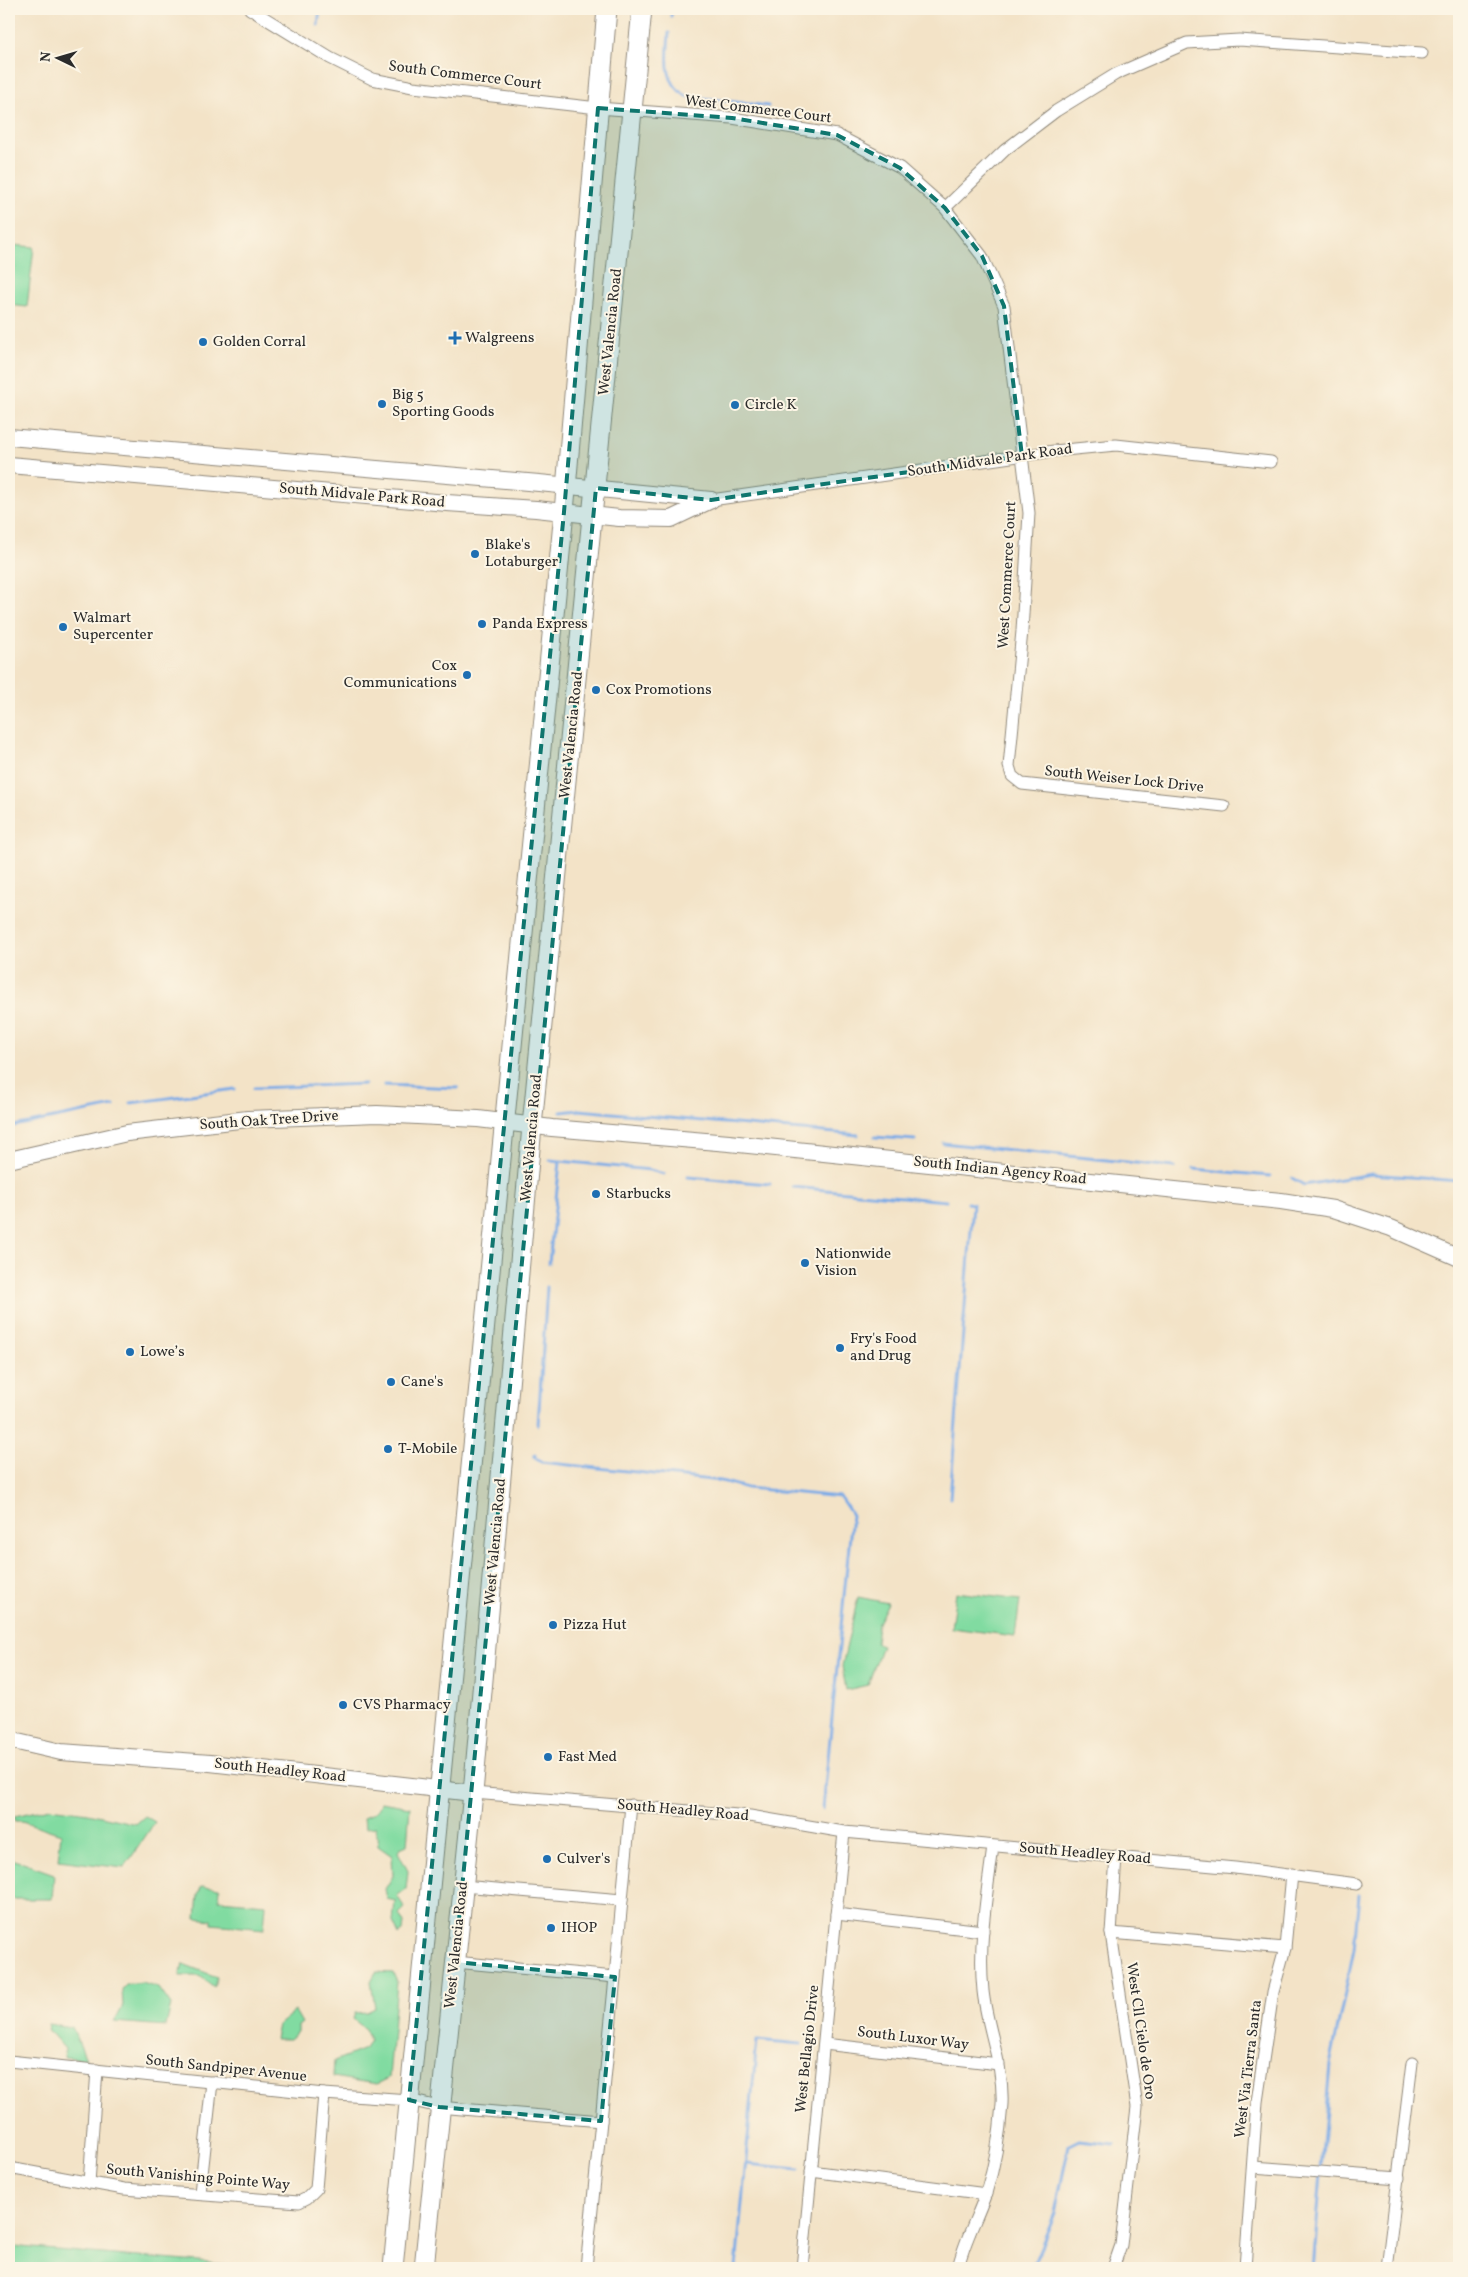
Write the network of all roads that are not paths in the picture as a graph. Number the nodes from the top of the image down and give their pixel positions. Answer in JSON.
{"nodes":[{"id":1,"x":607,"y":9,"type":"edge"},
{"id":2,"x":642,"y":9,"type":"edge"},
{"id":3,"x":254,"y":10,"type":"edge"},
{"id":4,"x":1422,"y":53,"type":"dead end"},
{"id":5,"x":598,"y":108,"type":"junction"},
{"id":6,"x":634,"y":111,"type":"junction"},
{"id":7,"x":945,"y":208,"type":"junction"},
{"id":8,"x":9,"y":437,"type":"edge"},
{"id":9,"x":1022,"y":456,"type":"junction"},
{"id":10,"x":1271,"y":462,"type":"dead end"},
{"id":11,"x":9,"y":465,"type":"edge"},
{"id":12,"x":566,"y":485,"type":"junction"},
{"id":13,"x":596,"y":488,"type":"junction"},
{"id":14,"x":711,"y":500,"type":"junction"},
{"id":15,"x":564,"y":512,"type":"junction"},
{"id":16,"x":594,"y":515,"type":"junction"},
{"id":17,"x":1022,"y":784,"type":"joint"},
{"id":18,"x":1224,"y":806,"type":"dead end"},
{"id":19,"x":532,"y":827,"type":"junction"},
{"id":20,"x":562,"y":831,"type":"junction"},
{"id":21,"x":503,"y":1122,"type":"junction"},
{"id":22,"x":532,"y":1126,"type":"junction"},
{"id":23,"x":9,"y":1160,"type":"edge"},
{"id":24,"x":1459,"y":1258,"type":"edge"},
{"id":25,"x":474,"y":1424,"type":"junction"},
{"id":26,"x":505,"y":1428,"type":"junction"},
{"id":27,"x":9,"y":1740,"type":"edge"},
{"id":28,"x":439,"y":1789,"type":"junction"},
{"id":29,"x":473,"y":1793,"type":"junction"},
{"id":30,"x":631,"y":1805,"type":"junction"},
{"id":31,"x":844,"y":1832,"type":"junction"},
{"id":32,"x":993,"y":1847,"type":"junction"},
{"id":33,"x":1116,"y":1856,"type":"junction"},
{"id":34,"x":1292,"y":1874,"type":"junction"},
{"id":35,"x":1357,"y":1884,"type":"dead end"},
{"id":36,"x":463,"y":1886,"type":"junction"},
{"id":37,"x":622,"y":1900,"type":"junction"},
{"id":38,"x":836,"y":1914,"type":"junction"},
{"id":39,"x":983,"y":1931,"type":"junction"},
{"id":40,"x":1111,"y":1933,"type":"junction"},
{"id":41,"x":1285,"y":1948,"type":"junction"},
{"id":42,"x":455,"y":1962,"type":"junction"},
{"id":43,"x":615,"y":1977,"type":"junction"},
{"id":44,"x":824,"y":2044,"type":"junction"},
{"id":45,"x":9,"y":2061,"type":"edge"},
{"id":46,"x":1412,"y":2063,"type":"dead end"},
{"id":47,"x":999,"y":2064,"type":"junction"},
{"id":48,"x":97,"y":2070,"type":"junction"},
{"id":49,"x":212,"y":2082,"type":"junction"},
{"id":50,"x":324,"y":2094,"type":"junction"},
{"id":51,"x":409,"y":2100,"type":"junction"},
{"id":52,"x":440,"y":2107,"type":"junction"},
{"id":53,"x":601,"y":2121,"type":"junction"},
{"id":54,"x":1252,"y":2167,"type":"junction"},
{"id":55,"x":9,"y":2168,"type":"edge"},
{"id":56,"x":811,"y":2171,"type":"junction"},
{"id":57,"x":1399,"y":2178,"type":"junction"},
{"id":58,"x":89,"y":2183,"type":"junction"},
{"id":59,"x":200,"y":2194,"type":"junction"},
{"id":60,"x":986,"y":2194,"type":"junction"},
{"id":61,"x":393,"y":2268,"type":"edge"},
{"id":62,"x":424,"y":2268,"type":"edge"},
{"id":63,"x":586,"y":2268,"type":"edge"},
{"id":64,"x":802,"y":2268,"type":"edge"},
{"id":65,"x":958,"y":2268,"type":"edge"},
{"id":66,"x":1113,"y":2268,"type":"edge"},
{"id":67,"x":1245,"y":2268,"type":"edge"},
{"id":68,"x":1387,"y":2268,"type":"edge"}],
"edges":[{"from":1,"to":5,"type":"main road","name":"West Valencia Road"},
{"from":2,"to":6,"type":"main road","name":"West Valencia Road"},
{"from":3,"to":5,"type":"street","name":"South Commerce Court"},
{"from":4,"to":7,"type":"street"},
{"from":5,"to":6,"type":"street","name":"South Commerce Court"},
{"from":5,"to":12,"type":"main road","name":"West Valencia Road"},
{"from":6,"to":7,"type":"street","name":"West Commerce Court"},
{"from":6,"to":13,"type":"main road","name":"West Valencia Road"},
{"from":7,"to":9,"type":"street","name":"West Commerce Court"},
{"from":8,"to":12,"type":"street","name":"South Midvale Park Road"},
{"from":9,"to":10,"type":"street","name":"South Midvale Park Road"},
{"from":9,"to":14,"type":"street","name":"South Midvale Park Road"},
{"from":9,"to":17,"type":"street","name":"West Commerce Court"},
{"from":11,"to":15,"type":"street","name":"South Midvale Park Road"},
{"from":12,"to":13,"type":"street","name":"South Midvale Park Road"},
{"from":12,"to":15,"type":"main road","name":"West Valencia Road"},
{"from":13,"to":14,"type":"street","name":"South Midvale Park Road"},
{"from":13,"to":16,"type":"main road","name":"West Valencia Road"},
{"from":14,"to":16,"type":"street","name":"South Midvale Park Road"},
{"from":15,"to":16,"type":"street","name":"South Midvale Park Road"},
{"from":15,"to":19,"type":"main road","name":"West Valencia Road"},
{"from":16,"to":20,"type":"main road","name":"West Valencia Road"},
{"from":17,"to":18,"type":"street","name":"South Weiser Lock Drive"},
{"from":19,"to":20,"type":"main road"},
{"from":19,"to":21,"type":"main road","name":"West Valencia Road"},
{"from":20,"to":22,"type":"main road","name":"West Valencia Road"},
{"from":21,"to":22,"type":"street","name":"South Oak Tree Drive"},
{"from":21,"to":23,"type":"street","name":"South Oak Tree Drive"},
{"from":21,"to":25,"type":"main road","name":"West Valencia Road"},
{"from":22,"to":24,"type":"street","name":"South Indian Agency Road"},
{"from":22,"to":26,"type":"main road","name":"West Valencia Road"},
{"from":25,"to":26,"type":"main road"},
{"from":25,"to":28,"type":"main road","name":"West Valencia Road"},
{"from":26,"to":29,"type":"main road","name":"West Valencia Road"},
{"from":27,"to":28,"type":"street","name":"South Headley Road"},
{"from":28,"to":29,"type":"street","name":"South Headley Road"},
{"from":28,"to":51,"type":"main road","name":"West Valencia Road"},
{"from":29,"to":30,"type":"street","name":"South Headley Road"},
{"from":29,"to":36,"type":"main road","name":"West Valencia Road"},
{"from":30,"to":31,"type":"street","name":"South Headley Road"},
{"from":30,"to":37,"type":"street"},
{"from":31,"to":32,"type":"street","name":"South Headley Road"},
{"from":31,"to":38,"type":"street","name":"West Bellagio Drive"},
{"from":32,"to":33,"type":"street","name":"South Headley Road"},
{"from":32,"to":39,"type":"street"},
{"from":33,"to":34,"type":"street","name":"South Headley Road"},
{"from":33,"to":40,"type":"street","name":"West Cll Cielo de Oro"},
{"from":34,"to":35,"type":"street","name":"South Headley Road"},
{"from":34,"to":41,"type":"street","name":"West Via Tierra Santa"},
{"from":36,"to":37,"type":"street"},
{"from":36,"to":42,"type":"main road","name":"West Valencia Road"},
{"from":37,"to":43,"type":"street"},
{"from":38,"to":39,"type":"street"},
{"from":38,"to":44,"type":"street","name":"West Bellagio Drive"},
{"from":39,"to":47,"type":"street"},
{"from":40,"to":41,"type":"street"},
{"from":40,"to":66,"type":"street","name":"West Cll Cielo de Oro"},
{"from":41,"to":54,"type":"street","name":"West Via Tierra Santa"},
{"from":42,"to":43,"type":"street"},
{"from":42,"to":52,"type":"main road","name":"West Valencia Road"},
{"from":43,"to":53,"type":"street"},
{"from":44,"to":47,"type":"street","name":"South Luxor Way"},
{"from":44,"to":56,"type":"street","name":"West Bellagio Drive"},
{"from":45,"to":48,"type":"street","name":"South Sandpiper Avenue"},
{"from":46,"to":57,"type":"street"},
{"from":47,"to":60,"type":"street"},
{"from":48,"to":49,"type":"street","name":"South Sandpiper Avenue"},
{"from":48,"to":58,"type":"street"},
{"from":49,"to":50,"type":"street","name":"South Sandpiper Avenue"},
{"from":49,"to":59,"type":"street"},
{"from":50,"to":51,"type":"street","name":"South Sandpiper Avenue"},
{"from":50,"to":59,"type":"street","name":"South Vanishing Pointe Way"},
{"from":51,"to":52,"type":"street","name":"South Sandpiper Avenue"},
{"from":51,"to":61,"type":"main road","name":"West Valencia Road"},
{"from":52,"to":53,"type":"street","name":"South Sandpiper Avenue"},
{"from":52,"to":62,"type":"main road","name":"West Valencia Road"},
{"from":53,"to":63,"type":"street"},
{"from":54,"to":57,"type":"street"},
{"from":54,"to":67,"type":"street","name":"West Via Tierra Santa"},
{"from":55,"to":58,"type":"street","name":"South Vanishing Pointe Way"},
{"from":56,"to":60,"type":"street"},
{"from":56,"to":64,"type":"street","name":"West Bellagio Drive"},
{"from":57,"to":68,"type":"street"},
{"from":58,"to":59,"type":"street","name":"South Vanishing Pointe Way"},
{"from":60,"to":65,"type":"street"}]}
